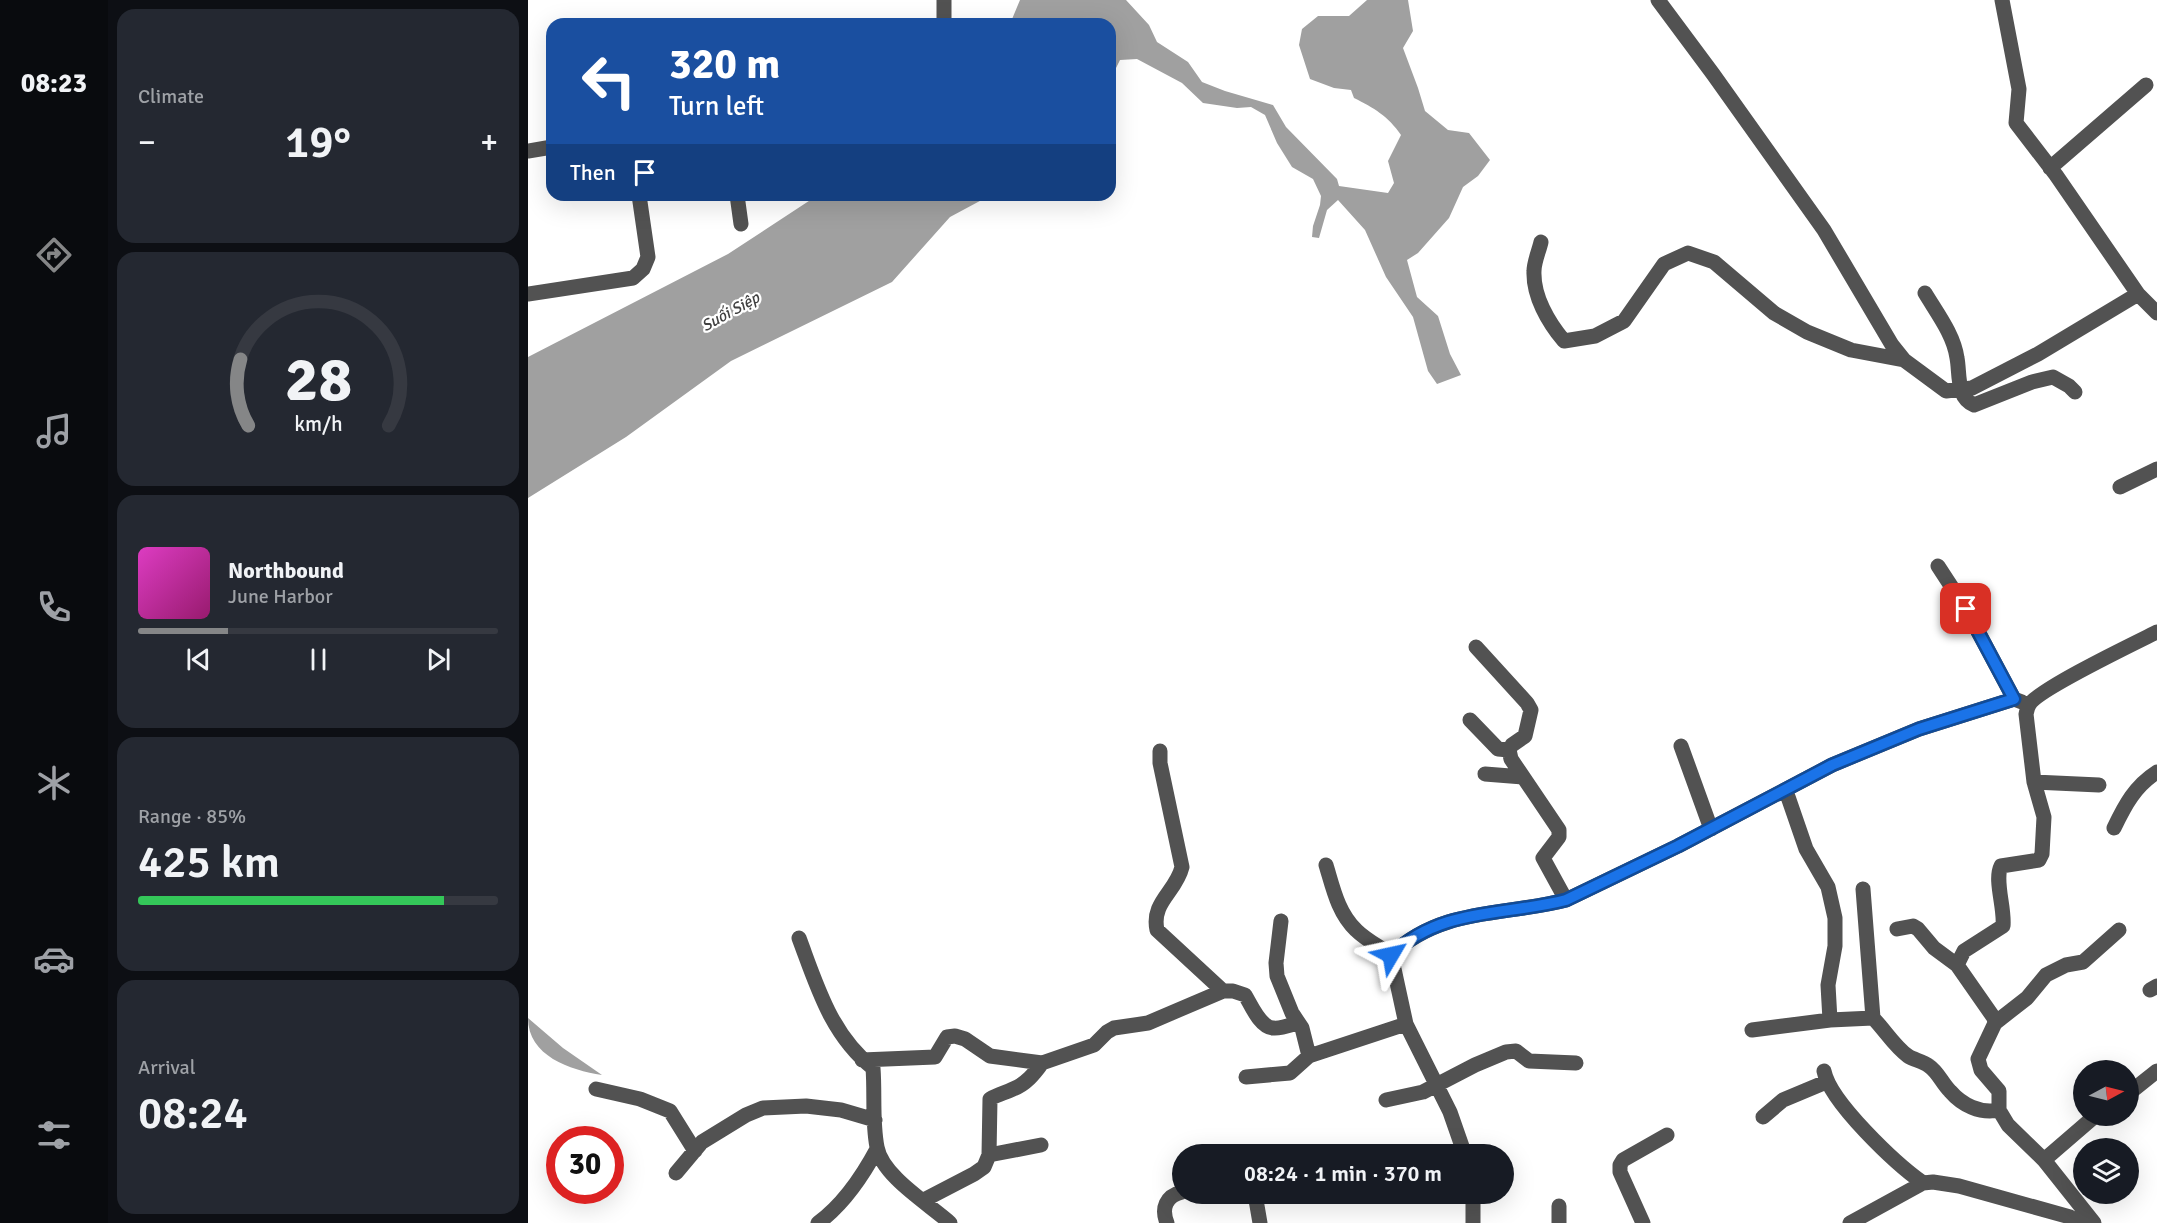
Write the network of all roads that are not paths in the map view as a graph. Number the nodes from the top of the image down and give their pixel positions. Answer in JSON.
{"nodes":[{"id":1,"x":944,"y":0,"type":"edge"},
{"id":2,"x":1658,"y":0,"type":"edge"},
{"id":3,"x":2002,"y":0,"type":"edge"},
{"id":4,"x":944,"y":18,"type":"edge"},
{"id":5,"x":2146,"y":85,"type":"dead end"},
{"id":6,"x":546,"y":148,"type":"edge"},
{"id":7,"x":528,"y":151,"type":"edge"},
{"id":8,"x":2050,"y":168,"type":"junction"},
{"id":9,"x":640,"y":201,"type":"edge"},
{"id":10,"x":738,"y":201,"type":"edge"},
{"id":11,"x":741,"y":224,"type":"dead end"},
{"id":12,"x":1541,"y":242,"type":"dead end"},
{"id":13,"x":1925,"y":293,"type":"dead end"},
{"id":14,"x":528,"y":294,"type":"edge"},
{"id":15,"x":2138,"y":294,"type":"junction"},
{"id":16,"x":2157,"y":313,"type":"edge"},
{"id":17,"x":1904,"y":360,"type":"junction"},
{"id":18,"x":1961,"y":389,"type":"junction"},
{"id":19,"x":2075,"y":392,"type":"dead end"},
{"id":20,"x":2157,"y":469,"type":"edge"},
{"id":21,"x":2120,"y":487,"type":"dead end"},
{"id":22,"x":1938,"y":567,"type":"dead end"},
{"id":23,"x":2157,"y":632,"type":"edge"},
{"id":24,"x":1476,"y":647,"type":"dead end"},
{"id":25,"x":2022,"y":702,"type":"junction"},
{"id":26,"x":1470,"y":720,"type":"dead end"},
{"id":27,"x":1681,"y":746,"type":"dead end"},
{"id":28,"x":1509,"y":750,"type":"junction"},
{"id":29,"x":1160,"y":751,"type":"dead end"},
{"id":30,"x":2157,"y":772,"type":"edge"},
{"id":31,"x":1485,"y":774,"type":"dead end"},
{"id":32,"x":1523,"y":777,"type":"junction"},
{"id":33,"x":2034,"y":782,"type":"junction"},
{"id":34,"x":2098,"y":785,"type":"dead end"},
{"id":35,"x":1786,"y":791,"type":"junction"},
{"id":36,"x":2114,"y":828,"type":"dead end"},
{"id":37,"x":1711,"y":829,"type":"junction"},
{"id":38,"x":1326,"y":866,"type":"dead end"},
{"id":39,"x":1863,"y":889,"type":"dead end"},
{"id":40,"x":1566,"y":900,"type":"junction"},
{"id":41,"x":1281,"y":921,"type":"dead end"},
{"id":42,"x":1897,"y":929,"type":"dead end"},
{"id":43,"x":2119,"y":930,"type":"dead end"},
{"id":44,"x":799,"y":938,"type":"dead end"},
{"id":45,"x":1391,"y":955,"type":"junction"},
{"id":46,"x":1957,"y":965,"type":"junction"},
{"id":47,"x":1223,"y":991,"type":"junction"},
{"id":48,"x":1873,"y":1018,"type":"junction"},
{"id":49,"x":1830,"y":1020,"type":"junction"},
{"id":50,"x":1298,"y":1023,"type":"junction"},
{"id":51,"x":1995,"y":1023,"type":"junction"},
{"id":52,"x":1406,"y":1024,"type":"junction"},
{"id":53,"x":1752,"y":1030,"type":"dead end"},
{"id":54,"x":1309,"y":1056,"type":"junction"},
{"id":55,"x":862,"y":1060,"type":"junction"},
{"id":56,"x":1042,"y":1063,"type":"junction"},
{"id":57,"x":1576,"y":1063,"type":"dead end"},
{"id":58,"x":2157,"y":1071,"type":"edge"},
{"id":59,"x":1246,"y":1077,"type":"dead end"},
{"id":60,"x":1438,"y":1085,"type":"junction"},
{"id":61,"x":2139,"y":1085,"type":"edge"},
{"id":62,"x":596,"y":1089,"type":"dead end"},
{"id":63,"x":1386,"y":1100,"type":"dead end"},
{"id":64,"x":1999,"y":1110,"type":"junction"},
{"id":65,"x":1762,"y":1117,"type":"dead end"},
{"id":66,"x":876,"y":1120,"type":"junction"},
{"id":67,"x":2084,"y":1126,"type":"edge"},
{"id":68,"x":1666,"y":1136,"type":"dead end"},
{"id":69,"x":1461,"y":1144,"type":"edge"},
{"id":70,"x":1041,"y":1145,"type":"dead end"},
{"id":71,"x":877,"y":1149,"type":"junction"},
{"id":72,"x":694,"y":1151,"type":"junction"},
{"id":73,"x":989,"y":1155,"type":"junction"},
{"id":74,"x":2044,"y":1160,"type":"junction"},
{"id":75,"x":676,"y":1173,"type":"dead end"},
{"id":76,"x":1923,"y":1184,"type":"junction"},
{"id":77,"x":1172,"y":1196,"type":"edge"},
{"id":78,"x":924,"y":1200,"type":"junction"},
{"id":79,"x":1257,"y":1204,"type":"edge"},
{"id":80,"x":1473,"y":1204,"type":"edge"},
{"id":81,"x":1559,"y":1206,"type":"dead end"},
{"id":82,"x":818,"y":1223,"type":"edge"},
{"id":83,"x":950,"y":1223,"type":"edge"},
{"id":84,"x":1167,"y":1223,"type":"edge"},
{"id":85,"x":1260,"y":1223,"type":"edge"},
{"id":86,"x":1473,"y":1223,"type":"edge"},
{"id":87,"x":1559,"y":1223,"type":"edge"},
{"id":88,"x":1643,"y":1223,"type":"edge"},
{"id":89,"x":1850,"y":1223,"type":"edge"},
{"id":90,"x":2081,"y":1223,"type":"edge"},
{"id":91,"x":2094,"y":1223,"type":"edge"}],
"edges":[{"from":1,"to":4,"type":"street"},
{"from":2,"to":17,"type":"street"},
{"from":3,"to":8,"type":"street"},
{"from":5,"to":8,"type":"street"},
{"from":6,"to":7,"type":"street"},
{"from":8,"to":15,"type":"street"},
{"from":9,"to":14,"type":"street"},
{"from":10,"to":11,"type":"street"},
{"from":12,"to":17,"type":"street"},
{"from":13,"to":18,"type":"street"},
{"from":15,"to":16,"type":"street"},
{"from":15,"to":18,"type":"street"},
{"from":17,"to":18,"type":"street"},
{"from":18,"to":19,"type":"street"},
{"from":20,"to":21,"type":"street"},
{"from":22,"to":25,"type":"street"},
{"from":23,"to":25,"type":"street"},
{"from":24,"to":28,"type":"street"},
{"from":25,"to":33,"type":"street"},
{"from":25,"to":35,"type":"street"},
{"from":26,"to":28,"type":"street"},
{"from":27,"to":37,"type":"street"},
{"from":28,"to":32,"type":"street"},
{"from":29,"to":47,"type":"street"},
{"from":30,"to":36,"type":"street"},
{"from":31,"to":32,"type":"street"},
{"from":32,"to":40,"type":"street"},
{"from":33,"to":34,"type":"street"},
{"from":33,"to":46,"type":"street"},
{"from":35,"to":37,"type":"street"},
{"from":35,"to":49,"type":"street"},
{"from":37,"to":40,"type":"street"},
{"from":38,"to":45,"type":"street"},
{"from":39,"to":48,"type":"street"},
{"from":40,"to":45,"type":"street"},
{"from":41,"to":50,"type":"street"},
{"from":42,"to":46,"type":"street"},
{"from":43,"to":51,"type":"street"},
{"from":44,"to":55,"type":"street"},
{"from":45,"to":52,"type":"street"},
{"from":46,"to":51,"type":"street"},
{"from":47,"to":50,"type":"street"},
{"from":47,"to":56,"type":"street"},
{"from":48,"to":49,"type":"street"},
{"from":48,"to":64,"type":"street"},
{"from":49,"to":53,"type":"street"},
{"from":50,"to":54,"type":"street"},
{"from":51,"to":64,"type":"street"},
{"from":52,"to":54,"type":"street"},
{"from":52,"to":60,"type":"street"},
{"from":54,"to":59,"type":"street"},
{"from":55,"to":56,"type":"street"},
{"from":55,"to":66,"type":"street"},
{"from":56,"to":73,"type":"street"},
{"from":57,"to":60,"type":"street"},
{"from":58,"to":61,"type":"street"},
{"from":60,"to":63,"type":"street"},
{"from":60,"to":69,"type":"street"},
{"from":62,"to":72,"type":"street"},
{"from":64,"to":74,"type":"street"},
{"from":65,"to":76,"type":"street"},
{"from":66,"to":71,"type":"street"},
{"from":66,"to":72,"type":"street"},
{"from":67,"to":74,"type":"street"},
{"from":68,"to":88,"type":"street"},
{"from":70,"to":73,"type":"street"},
{"from":71,"to":78,"type":"street"},
{"from":71,"to":82,"type":"street"},
{"from":72,"to":75,"type":"street"},
{"from":73,"to":78,"type":"street"},
{"from":74,"to":91,"type":"street"},
{"from":76,"to":89,"type":"street"},
{"from":76,"to":90,"type":"street"},
{"from":77,"to":84,"type":"street"},
{"from":78,"to":83,"type":"street"},
{"from":79,"to":85,"type":"street"},
{"from":80,"to":86,"type":"street"},
{"from":81,"to":87,"type":"street"}]}
